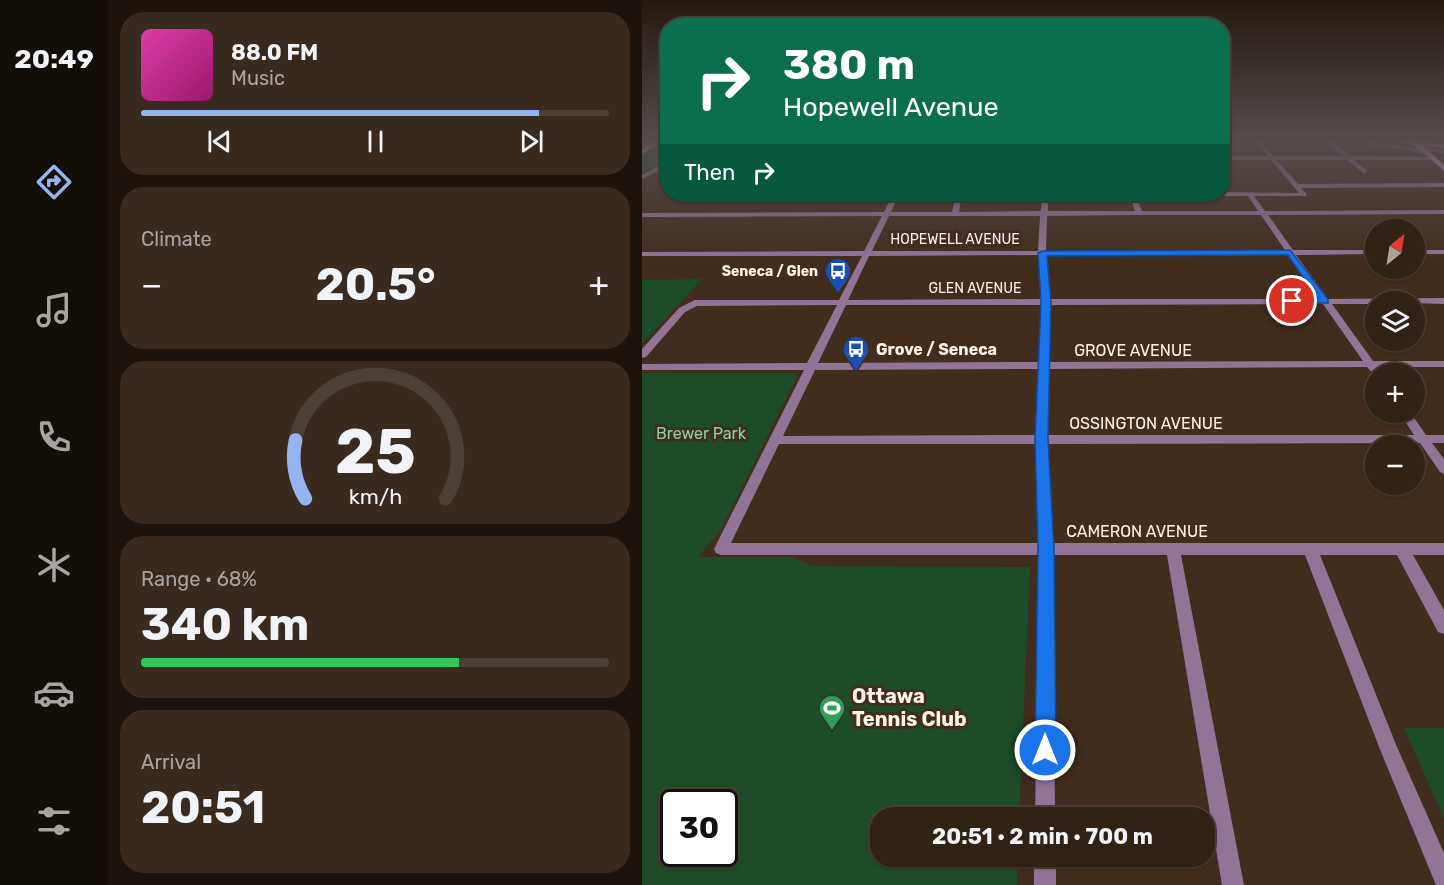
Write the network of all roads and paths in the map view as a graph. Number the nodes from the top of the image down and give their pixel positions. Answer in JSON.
{"nodes":[{"id":1,"x":1294,"y":180,"type":"edge"},
{"id":2,"x":1299,"y":186,"type":"junction"},
{"id":3,"x":1444,"y":186,"type":"edge"},
{"id":4,"x":1230,"y":194,"type":"edge"},
{"id":5,"x":1250,"y":195,"type":"junction"},
{"id":6,"x":893,"y":201,"type":"edge"},
{"id":7,"x":958,"y":201,"type":"edge"},
{"id":8,"x":1045,"y":201,"type":"edge"},
{"id":9,"x":1135,"y":201,"type":"edge"},
{"id":10,"x":1444,"y":212,"type":"edge"},
{"id":11,"x":1261,"y":213,"type":"junction"},
{"id":12,"x":1140,"y":214,"type":"junction"},
{"id":13,"x":642,"y":215,"type":"edge"},
{"id":14,"x":886,"y":215,"type":"junction"},
{"id":15,"x":955,"y":215,"type":"junction"},
{"id":16,"x":1046,"y":215,"type":"junction"},
{"id":17,"x":1290,"y":252,"type":"junction"},
{"id":18,"x":1365,"y":252,"type":"edge"},
{"id":19,"x":1425,"y":252,"type":"edge"},
{"id":20,"x":1444,"y":252,"type":"edge"},
{"id":21,"x":866,"y":253,"type":"junction"},
{"id":22,"x":1042,"y":253,"type":"junction"},
{"id":23,"x":642,"y":254,"type":"edge"},
{"id":24,"x":1324,"y":301,"type":"junction"},
{"id":25,"x":1444,"y":301,"type":"edge"},
{"id":26,"x":842,"y":302,"type":"junction"},
{"id":27,"x":1046,"y":302,"type":"junction"},
{"id":28,"x":642,"y":355,"type":"edge"},
{"id":29,"x":1369,"y":363,"type":"edge"},
{"id":30,"x":1444,"y":364,"type":"edge"},
{"id":31,"x":1425,"y":365,"type":"edge"},
{"id":32,"x":811,"y":366,"type":"junction"},
{"id":33,"x":1043,"y":366,"type":"junction"},
{"id":34,"x":642,"y":367,"type":"edge"},
{"id":35,"x":1365,"y":369,"type":"edge"},
{"id":36,"x":1041,"y":439,"type":"junction"},
{"id":37,"x":1365,"y":439,"type":"edge"},
{"id":38,"x":1425,"y":439,"type":"edge"},
{"id":39,"x":1444,"y":439,"type":"edge"},
{"id":40,"x":776,"y":440,"type":"junction"},
{"id":41,"x":1425,"y":443,"type":"edge"},
{"id":42,"x":1444,"y":469,"type":"edge"},
{"id":43,"x":1401,"y":548,"type":"junction"},
{"id":44,"x":1046,"y":549,"type":"junction"},
{"id":45,"x":1310,"y":549,"type":"junction"},
{"id":46,"x":1444,"y":549,"type":"edge"},
{"id":47,"x":1173,"y":550,"type":"junction"},
{"id":48,"x":1444,"y":626,"type":"edge"},
{"id":49,"x":1045,"y":807,"type":"edge"},
{"id":50,"x":1045,"y":867,"type":"edge"},
{"id":51,"x":1444,"y":878,"type":"edge"},
{"id":52,"x":1045,"y":885,"type":"edge"},
{"id":53,"x":1233,"y":885,"type":"edge"}],
"edges":[{"from":1,"to":2,"type":"street"},
{"from":2,"to":3,"type":"street"},
{"from":2,"to":5,"type":"street"},
{"from":4,"to":5,"type":"street"},
{"from":5,"to":11,"type":"street"},
{"from":6,"to":14,"type":"street"},
{"from":7,"to":15,"type":"street"},
{"from":8,"to":16,"type":"street"},
{"from":9,"to":12,"type":"street"},
{"from":10,"to":11,"type":"street"},
{"from":11,"to":12,"type":"street"},
{"from":11,"to":17,"type":"street"},
{"from":12,"to":16,"type":"street"},
{"from":13,"to":14,"type":"street"},
{"from":14,"to":15,"type":"street"},
{"from":14,"to":21,"type":"street"},
{"from":15,"to":16,"type":"street"},
{"from":16,"to":22,"type":"street"},
{"from":17,"to":18,"type":"street","name":"HOPEWELL AVENUE"},
{"from":17,"to":22,"type":"street","name":"HOPEWELL AVENUE"},
{"from":17,"to":24,"type":"street"},
{"from":19,"to":20,"type":"street"},
{"from":21,"to":22,"type":"street","name":"HOPEWELL AVENUE"},
{"from":21,"to":23,"type":"street","name":"HOPEWELL AVENUE"},
{"from":21,"to":26,"type":"street"},
{"from":22,"to":27,"type":"street"},
{"from":24,"to":25,"type":"street","name":"GLEN AVENUE"},
{"from":24,"to":27,"type":"street","name":"GLEN AVENUE"},
{"from":24,"to":29,"type":"street"},
{"from":26,"to":27,"type":"street","name":"GLEN AVENUE"},
{"from":26,"to":28,"type":"street","name":"GLEN AVENUE"},
{"from":26,"to":32,"type":"street"},
{"from":27,"to":33,"type":"street"},
{"from":30,"to":31,"type":"street","name":"GROVE AVENUE"},
{"from":32,"to":33,"type":"street","name":"GROVE AVENUE"},
{"from":32,"to":34,"type":"street","name":"GROVE AVENUE"},
{"from":32,"to":40,"type":"street"},
{"from":33,"to":35,"type":"street","name":"GROVE AVENUE"},
{"from":33,"to":36,"type":"street"},
{"from":36,"to":37,"type":"street","name":"OSSINGTON AVENUE"},
{"from":36,"to":40,"type":"street","name":"OSSINGTON AVENUE"},
{"from":36,"to":44,"type":"street"},
{"from":38,"to":39,"type":"street","name":"OSSINGTON AVENUE"},
{"from":40,"to":44,"type":"street","name":"CAMERON AVENUE"},
{"from":41,"to":42,"type":"street"},
{"from":43,"to":45,"type":"street","name":"CAMERON AVENUE"},
{"from":43,"to":46,"type":"street","name":"CAMERON AVENUE"},
{"from":43,"to":48,"type":"street"},
{"from":44,"to":47,"type":"street","name":"CAMERON AVENUE"},
{"from":44,"to":49,"type":"street"},
{"from":45,"to":47,"type":"street","name":"CAMERON AVENUE"},
{"from":45,"to":51,"type":"street"},
{"from":47,"to":53,"type":"street"},
{"from":50,"to":52,"type":"street"}]}
